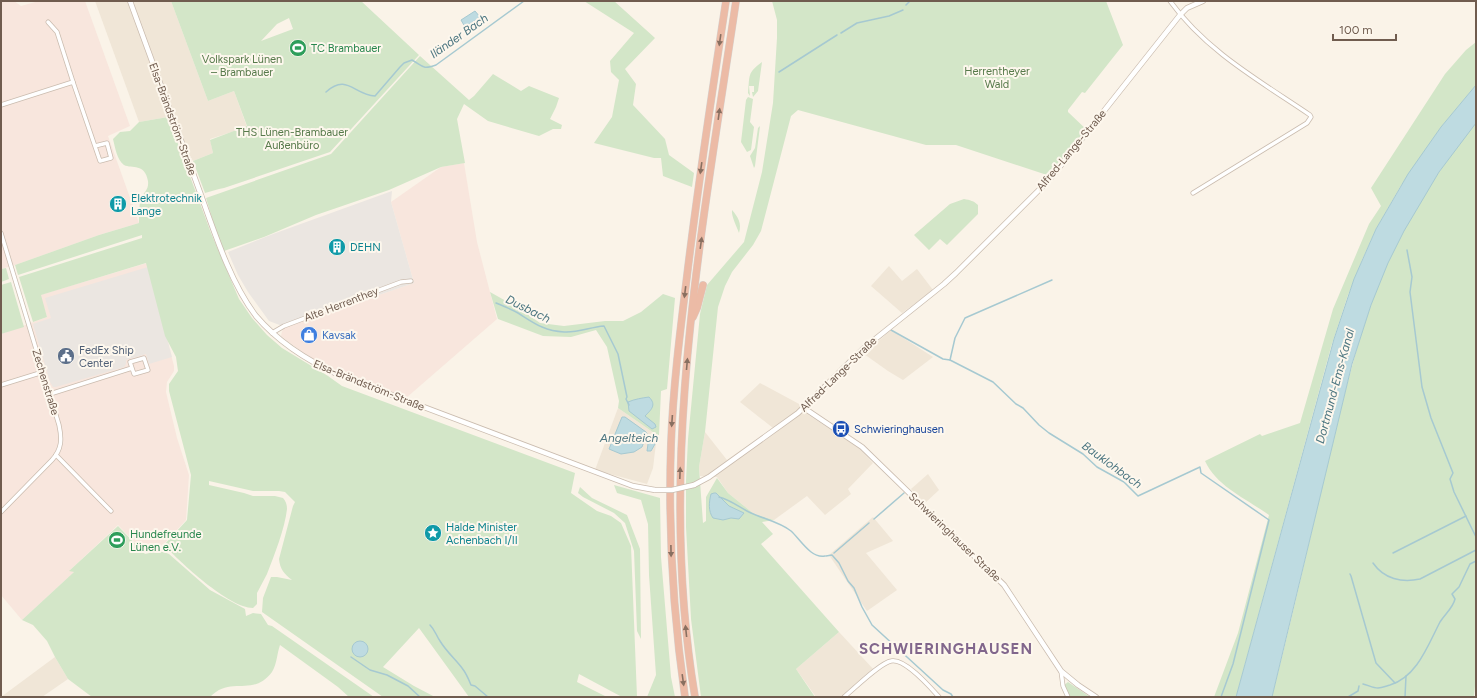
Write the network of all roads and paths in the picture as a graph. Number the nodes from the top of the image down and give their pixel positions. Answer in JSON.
{"nodes":[{"id":1,"x":130,"y":1,"type":"edge"},
{"id":2,"x":726,"y":1,"type":"edge"},
{"id":3,"x":736,"y":1,"type":"edge"},
{"id":4,"x":1170,"y":1,"type":"edge"},
{"id":5,"x":1203,"y":1,"type":"edge"},
{"id":6,"x":1180,"y":15,"type":"junction"},
{"id":7,"x":48,"y":22,"type":"dead end"},
{"id":8,"x":73,"y":82,"type":"junction"},
{"id":9,"x":1,"y":105,"type":"edge"},
{"id":10,"x":95,"y":146,"type":"junction"},
{"id":11,"x":1193,"y":193,"type":"dead end"},
{"id":12,"x":1,"y":233,"type":"edge"},
{"id":13,"x":411,"y":281,"type":"dead end"},
{"id":14,"x":703,"y":285,"type":"dead end"},
{"id":15,"x":690,"y":323,"type":"junction"},
{"id":16,"x":272,"y":333,"type":"junction"},
{"id":17,"x":132,"y":368,"type":"junction"},
{"id":18,"x":43,"y":372,"type":"junction"},
{"id":19,"x":1,"y":385,"type":"edge"},
{"id":20,"x":50,"y":394,"type":"junction"},
{"id":21,"x":804,"y":408,"type":"junction"},
{"id":22,"x":56,"y":455,"type":"junction"},
{"id":23,"x":694,"y":485,"type":"joint"},
{"id":24,"x":112,"y":511,"type":"dead end"},
{"id":25,"x":1,"y":512,"type":"edge"},
{"id":26,"x":1061,"y":671,"type":"junction"},
{"id":27,"x":685,"y":697,"type":"edge"},
{"id":28,"x":695,"y":697,"type":"edge"},
{"id":29,"x":844,"y":697,"type":"edge"},
{"id":30,"x":940,"y":697,"type":"edge"},
{"id":31,"x":1068,"y":697,"type":"edge"},
{"id":32,"x":1096,"y":697,"type":"edge"}],
"edges":[{"from":1,"to":16,"type":"street","name":"Elsa-Brändström-Straße"},
{"from":2,"to":27,"type":"highway","one_way":true},
{"from":15,"to":3,"type":"highway","one_way":true},
{"from":4,"to":6,"type":"street"},
{"from":5,"to":6,"type":"street","name":"Alfred-Lange-Straße"},
{"from":6,"to":11,"type":"street"},
{"from":6,"to":21,"type":"street","name":"Alfred-Lange-Straße"},
{"from":7,"to":8,"type":"street"},
{"from":8,"to":9,"type":"street"},
{"from":8,"to":10,"type":"street"},
{"from":10,"to":10,"type":"street"},
{"from":12,"to":18,"type":"street","name":"Zechenstraße"},
{"from":13,"to":16,"type":"street","name":"Alte Herrenthey"},
{"from":14,"to":15,"type":"highway"},
{"from":28,"to":15,"type":"highway","one_way":true},
{"from":16,"to":23,"type":"street","name":"Elsa-Brändström-Straße","bridge":true},
{"from":17,"to":17,"type":"street"},
{"from":17,"to":20,"type":"street"},
{"from":18,"to":19,"type":"street"},
{"from":18,"to":20,"type":"street","name":"Zechenstraße"},
{"from":20,"to":22,"type":"street","name":"Zechenstraße"},
{"from":21,"to":23,"type":"street","name":"Alfred-Lange-Straße"},
{"from":21,"to":26,"type":"street","name":"Schwieringhauser Straße"},
{"from":22,"to":24,"type":"street"},
{"from":22,"to":25,"type":"street","name":"Zechenstraße"},
{"from":26,"to":31,"type":"street","name":"Schwieringhauser Straße"},
{"from":26,"to":32,"type":"street"},
{"from":29,"to":30,"type":"street"}]}
